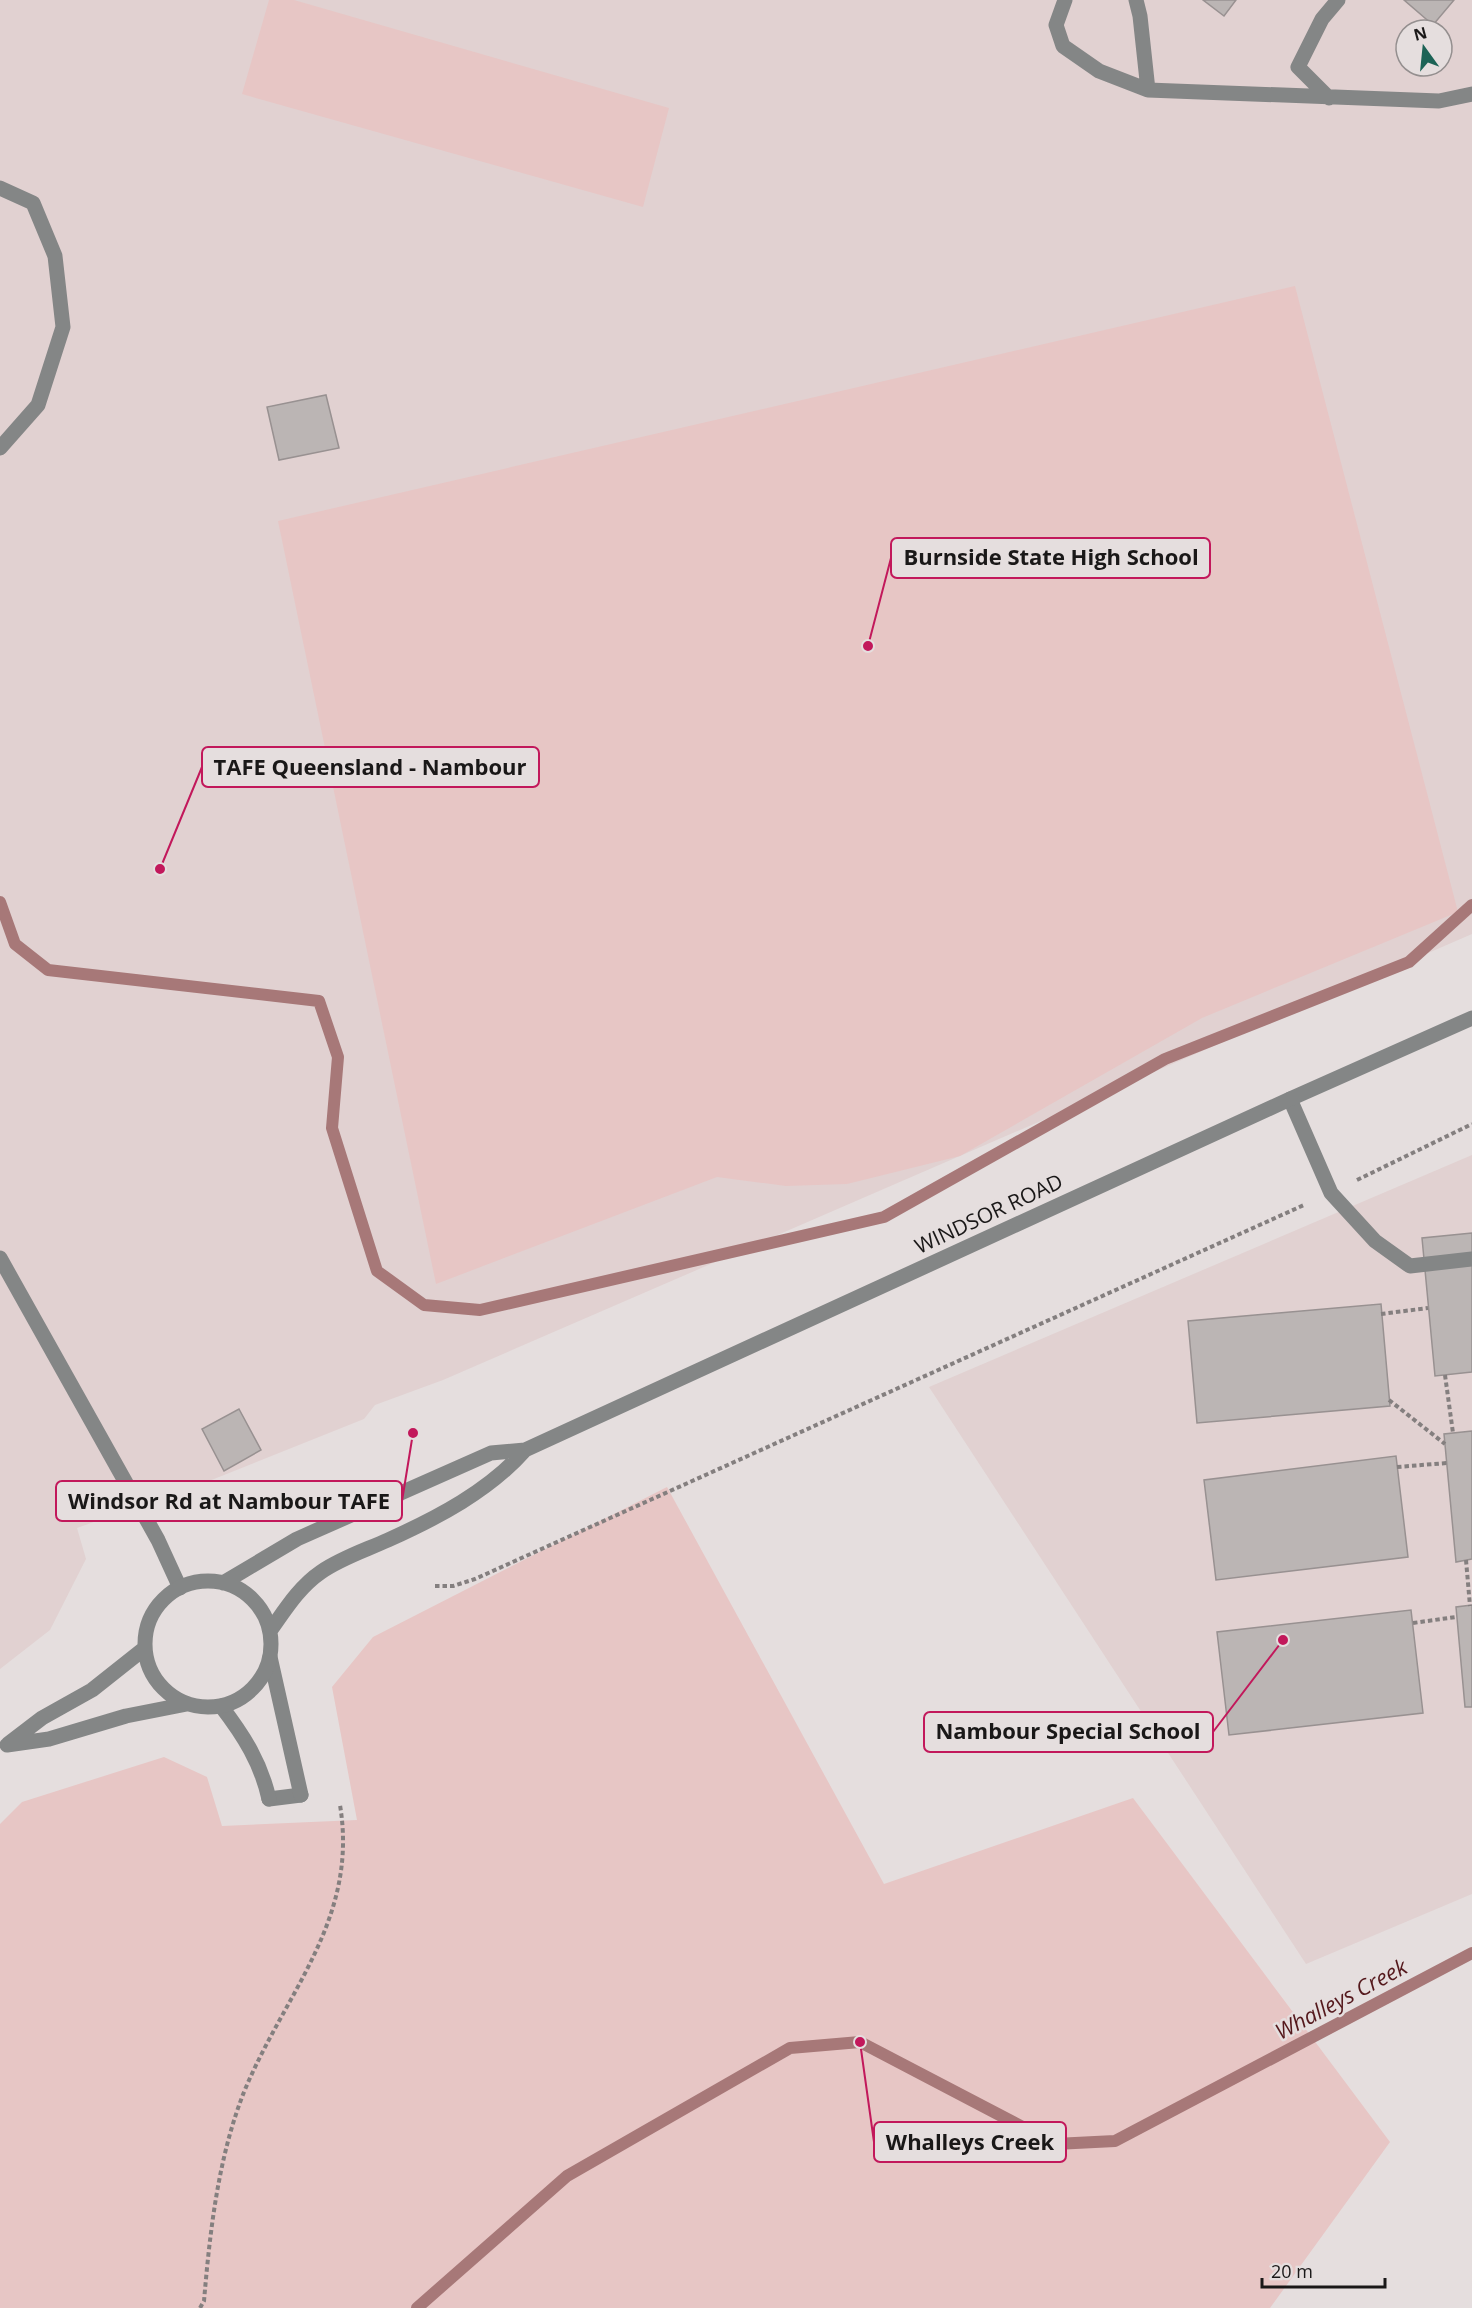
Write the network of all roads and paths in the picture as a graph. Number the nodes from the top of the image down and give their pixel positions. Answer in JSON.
{"nodes":[{"id":1,"x":1065,"y":0,"type":"edge"},
{"id":2,"x":1136,"y":0,"type":"edge"},
{"id":3,"x":1338,"y":0,"type":"edge"},
{"id":4,"x":1148,"y":90,"type":"junction"},
{"id":5,"x":1472,"y":94,"type":"edge"},
{"id":6,"x":1329,"y":98,"type":"junction"},
{"id":7,"x":0,"y":188,"type":"edge"},
{"id":8,"x":0,"y":448,"type":"edge"},
{"id":9,"x":1472,"y":1018,"type":"edge"},
{"id":10,"x":1290,"y":1099,"type":"junction"},
{"id":11,"x":1472,"y":1124,"type":"edge"},
{"id":12,"x":1331,"y":1193,"type":"junction"},
{"id":13,"x":1472,"y":1259,"type":"edge"},
{"id":14,"x":1,"y":1261,"type":"edge"},
{"id":15,"x":1428,"y":1308,"type":"dead end"},
{"id":16,"x":1382,"y":1314,"type":"dead end"},
{"id":17,"x":1446,"y":1375,"type":"dead end"},
{"id":18,"x":1389,"y":1400,"type":"dead end"},
{"id":19,"x":1453,"y":1433,"type":"dead end"},
{"id":20,"x":1445,"y":1444,"type":"dead end"},
{"id":21,"x":525,"y":1450,"type":"junction"},
{"id":22,"x":1447,"y":1463,"type":"dead end"},
{"id":23,"x":1396,"y":1467,"type":"dead end"},
{"id":24,"x":1466,"y":1560,"type":"dead end"},
{"id":25,"x":223,"y":1583,"type":"junction"},
{"id":26,"x":435,"y":1586,"type":"dead end"},
{"id":27,"x":180,"y":1588,"type":"junction"},
{"id":28,"x":1470,"y":1606,"type":"dead end"},
{"id":29,"x":1456,"y":1617,"type":"dead end"},
{"id":30,"x":1413,"y":1623,"type":"dead end"},
{"id":31,"x":270,"y":1631,"type":"junction"},
{"id":32,"x":145,"y":1648,"type":"junction"},
{"id":33,"x":270,"y":1657,"type":"junction"},
{"id":34,"x":187,"y":1704,"type":"junction"},
{"id":35,"x":221,"y":1706,"type":"junction"},
{"id":36,"x":3,"y":1746,"type":"edge"},
{"id":37,"x":340,"y":1805,"type":"dead end"},
{"id":38,"x":200,"y":2308,"type":"edge"}],
"edges":[{"from":1,"to":4,"type":"street"},
{"from":2,"to":4,"type":"street"},
{"from":3,"to":6,"type":"street"},
{"from":4,"to":6,"type":"street"},
{"from":5,"to":6,"type":"street"},
{"from":7,"to":8,"type":"street"},
{"from":9,"to":10,"type":"street","name":"WINDSOR ROAD"},
{"from":10,"to":12,"type":"street"},
{"from":10,"to":21,"type":"street","name":"WINDSOR ROAD"},
{"from":11,"to":12,"type":"path"},
{"from":12,"to":13,"type":"street"},
{"from":12,"to":26,"type":"path"},
{"from":14,"to":27,"type":"street"},
{"from":15,"to":16,"type":"path"},
{"from":17,"to":19,"type":"path"},
{"from":18,"to":20,"type":"path"},
{"from":21,"to":25,"type":"street","name":"WINDSOR ROAD"},
{"from":21,"to":31,"type":"street","name":"WINDSOR ROAD"},
{"from":22,"to":23,"type":"path"},
{"from":24,"to":28,"type":"path"},
{"from":25,"to":27,"type":"street"},
{"from":25,"to":31,"type":"street"},
{"from":27,"to":32,"type":"street"},
{"from":29,"to":30,"type":"path"},
{"from":31,"to":33,"type":"street"},
{"from":32,"to":34,"type":"street"},
{"from":32,"to":36,"type":"street"},
{"from":33,"to":35,"type":"street"},
{"from":33,"to":35,"type":"street"},
{"from":34,"to":35,"type":"street"},
{"from":34,"to":36,"type":"street"},
{"from":37,"to":38,"type":"path"}]}
